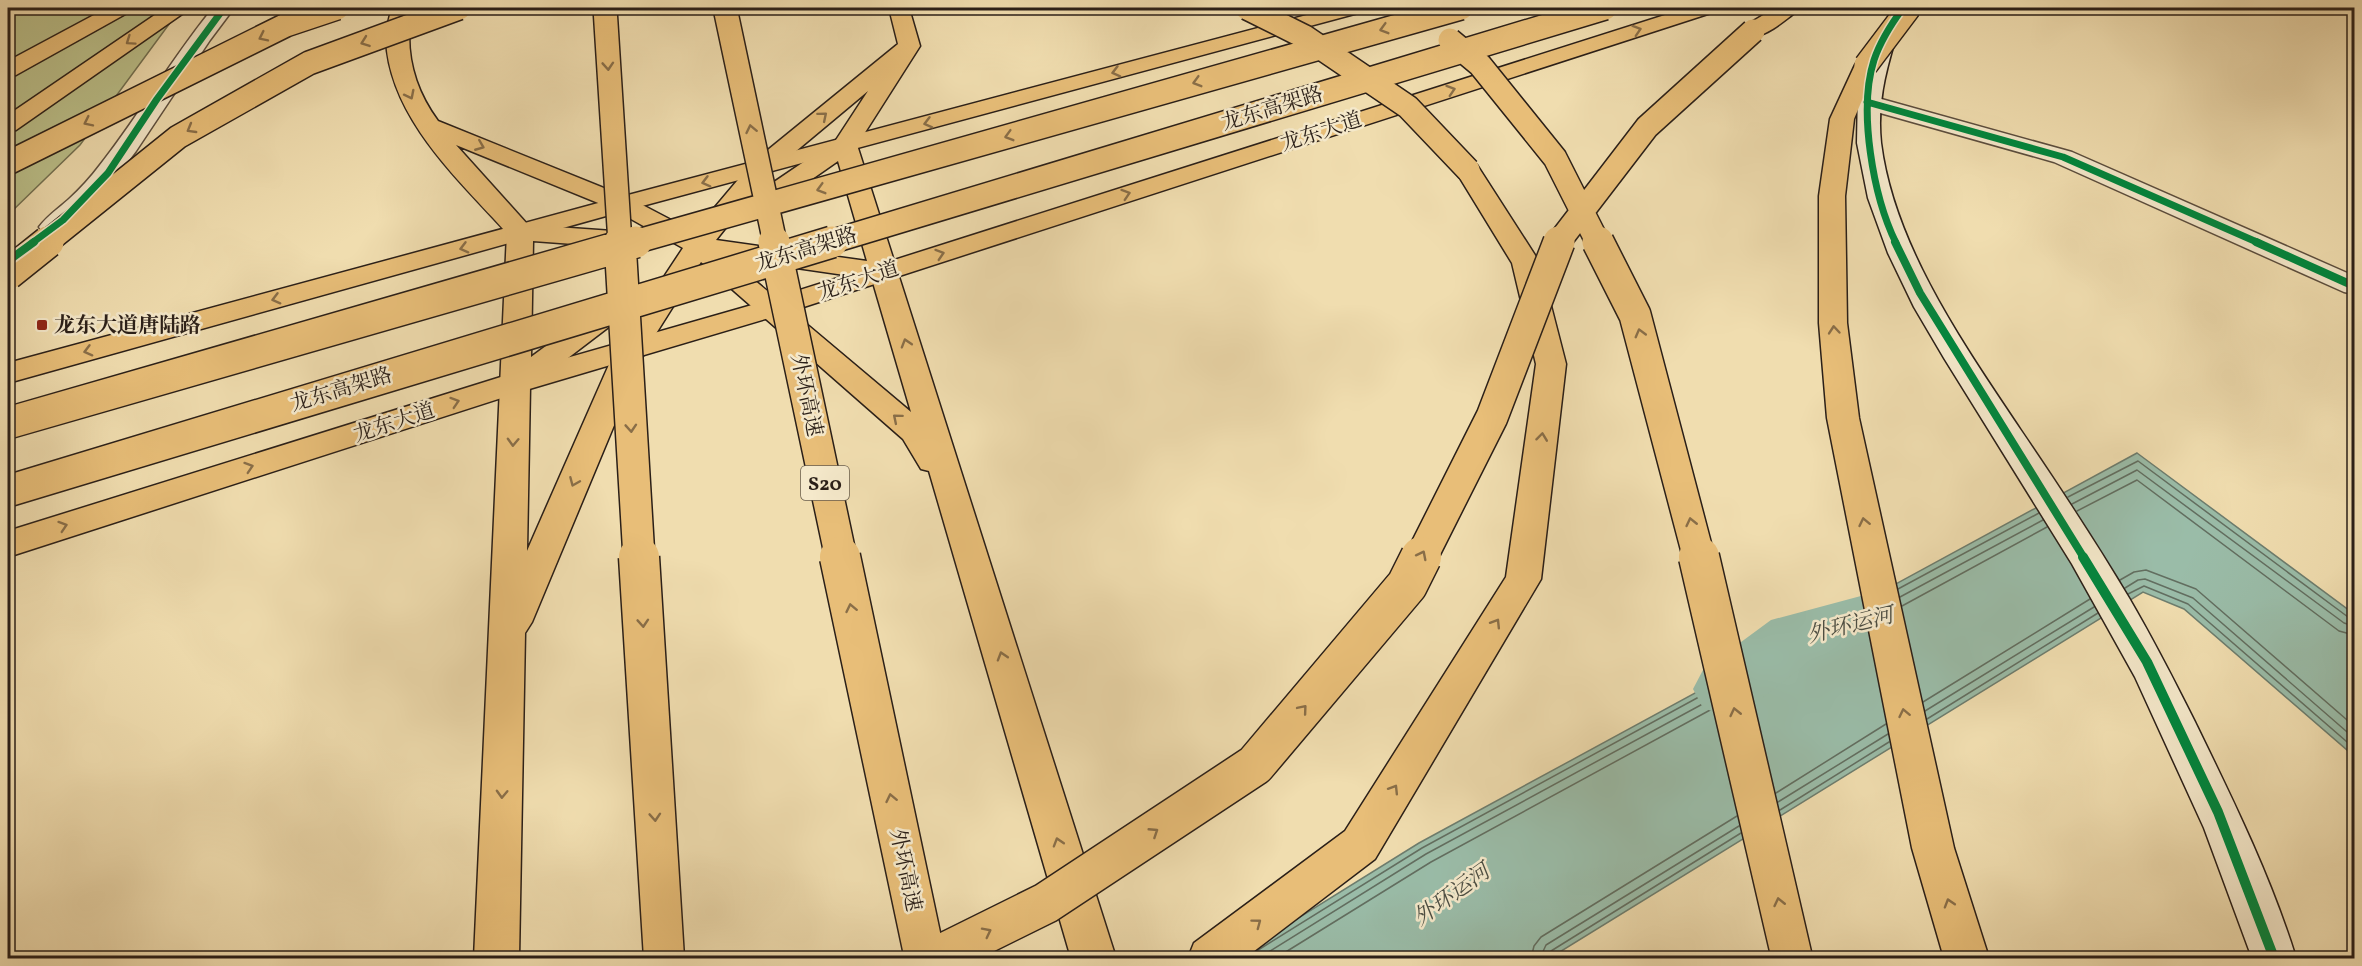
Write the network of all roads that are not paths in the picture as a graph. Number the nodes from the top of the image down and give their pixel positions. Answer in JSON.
{"nodes":[{"id":1,"x":122,"y":8,"type":"edge"},
{"id":2,"x":178,"y":8,"type":"edge"},
{"id":3,"x":224,"y":8,"type":"edge"},
{"id":4,"x":337,"y":8,"type":"edge"},
{"id":5,"x":402,"y":8,"type":"edge"},
{"id":6,"x":459,"y":8,"type":"edge"},
{"id":7,"x":605,"y":8,"type":"edge"},
{"id":8,"x":724,"y":8,"type":"edge"},
{"id":9,"x":899,"y":8,"type":"edge"},
{"id":10,"x":1247,"y":8,"type":"edge"},
{"id":11,"x":1355,"y":8,"type":"edge"},
{"id":12,"x":1410,"y":8,"type":"edge"},
{"id":13,"x":1461,"y":8,"type":"edge"},
{"id":14,"x":1605,"y":8,"type":"edge"},
{"id":15,"x":1707,"y":8,"type":"edge"},
{"id":16,"x":1790,"y":8,"type":"edge"},
{"id":17,"x":1903,"y":8,"type":"edge"},
{"id":18,"x":1909,"y":8,"type":"edge"},
{"id":19,"x":909,"y":46,"type":"junction"},
{"id":20,"x":8,"y":70,"type":"edge"},
{"id":21,"x":1867,"y":102,"type":"junction"},
{"id":22,"x":425,"y":124,"type":"junction"},
{"id":23,"x":8,"y":125,"type":"edge"},
{"id":24,"x":845,"y":145,"type":"junction"},
{"id":25,"x":8,"y":163,"type":"edge"},
{"id":26,"x":762,"y":167,"type":"junction"},
{"id":27,"x":622,"y":204,"type":"junction"},
{"id":28,"x":520,"y":232,"type":"junction"},
{"id":29,"x":698,"y":245,"type":"junction"},
{"id":30,"x":8,"y":261,"type":"edge"},
{"id":31,"x":884,"y":272,"type":"junction"},
{"id":32,"x":8,"y":274,"type":"edge"},
{"id":33,"x":2355,"y":286,"type":"edge"},
{"id":34,"x":769,"y":309,"type":"junction"},
{"id":35,"x":630,"y":351,"type":"junction"},
{"id":36,"x":8,"y":373,"type":"edge"},
{"id":37,"x":515,"y":383,"type":"junction"},
{"id":38,"x":8,"y":423,"type":"edge"},
{"id":39,"x":8,"y":491,"type":"edge"},
{"id":40,"x":954,"y":499,"type":"junction"},
{"id":41,"x":8,"y":544,"type":"edge"},
{"id":42,"x":507,"y":637,"type":"junction"},
{"id":43,"x":496,"y":958,"type":"edge"},
{"id":44,"x":664,"y":958,"type":"edge"},
{"id":45,"x":925,"y":958,"type":"edge"},
{"id":46,"x":935,"y":958,"type":"edge"},
{"id":47,"x":1094,"y":958,"type":"edge"},
{"id":48,"x":1210,"y":958,"type":"edge"},
{"id":49,"x":1792,"y":958,"type":"edge"},
{"id":50,"x":1967,"y":958,"type":"edge"},
{"id":51,"x":2274,"y":958,"type":"edge"}],
"edges":[{"from":1,"to":20,"type":"main road"},
{"from":2,"to":23,"type":"main road","one_way":true},
{"from":3,"to":30,"type":"street"},
{"from":4,"to":25,"type":"main road","one_way":true,"bridge":true},
{"from":5,"to":22,"type":"main road","one_way":true},
{"from":6,"to":32,"type":"main road","one_way":true,"bridge":true},
{"from":7,"to":44,"type":"main road","one_way":true,"bridge":true},
{"from":45,"to":8,"type":"main road","name":"外环高速","number":"S20","one_way":true,"bridge":true},
{"from":9,"to":19,"type":"main road"},
{"from":48,"to":10,"type":"main road","one_way":true,"bridge":true},
{"from":11,"to":24,"type":"main road","one_way":true},
{"from":49,"to":12,"type":"main road","one_way":true,"bridge":true},
{"from":13,"to":38,"type":"main road","one_way":true,"bridge":true},
{"from":14,"to":39,"type":"main road","name":"龙东高架路","bridge":true},
{"from":31,"to":15,"type":"main road","name":"龙东大道","one_way":true},
{"from":46,"to":16,"type":"main road","one_way":true,"bridge":true},
{"from":17,"to":21,"type":"street"},
{"from":50,"to":18,"type":"main road","one_way":true,"bridge":true},
{"from":19,"to":24,"type":"main road"},
{"from":26,"to":19,"type":"main road","one_way":true},
{"from":21,"to":33,"type":"street"},
{"from":21,"to":51,"type":"street"},
{"from":22,"to":27,"type":"main road","one_way":true},
{"from":22,"to":28,"type":"main road"},
{"from":24,"to":26,"type":"main road"},
{"from":24,"to":29,"type":"main road"},
{"from":24,"to":31,"type":"main road"},
{"from":26,"to":27,"type":"main road","one_way":true},
{"from":26,"to":29,"type":"main road"},
{"from":27,"to":28,"type":"main road"},
{"from":27,"to":29,"type":"main road"},
{"from":28,"to":29,"type":"main road"},
{"from":28,"to":36,"type":"main road","one_way":true},
{"from":28,"to":37,"type":"main road"},
{"from":29,"to":31,"type":"main road"},
{"from":29,"to":34,"type":"main road"},
{"from":29,"to":35,"type":"main road"},
{"from":29,"to":37,"type":"main road"},
{"from":31,"to":34,"type":"main road","name":"龙东大道"},
{"from":40,"to":31,"type":"main road","one_way":true},
{"from":34,"to":35,"type":"main road","name":"龙东大道"},
{"from":40,"to":34,"type":"main road","one_way":true},
{"from":35,"to":37,"type":"main road","name":"龙东大道"},
{"from":35,"to":42,"type":"main road","one_way":true},
{"from":41,"to":37,"type":"main road","name":"龙东大道","one_way":true},
{"from":37,"to":42,"type":"main road","one_way":true},
{"from":47,"to":40,"type":"main road","one_way":true},
{"from":42,"to":43,"type":"main road","one_way":true}]}
